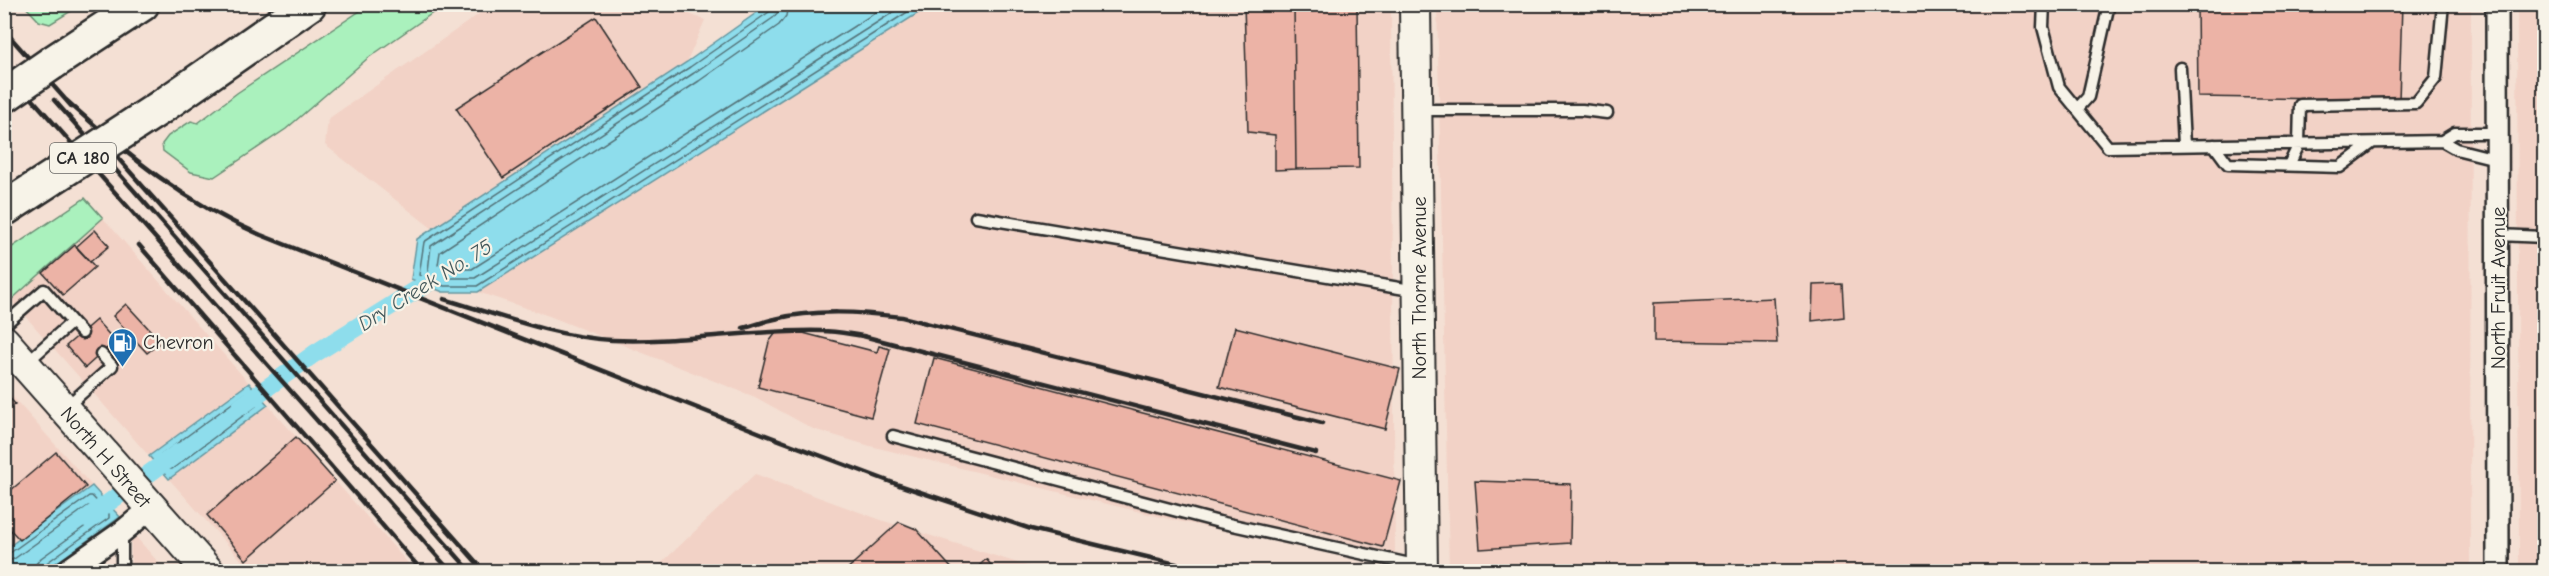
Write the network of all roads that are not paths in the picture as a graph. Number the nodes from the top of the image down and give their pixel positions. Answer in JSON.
{"nodes":[{"id":1,"x":114,"y":4,"type":"edge"},
{"id":2,"x":142,"y":4,"type":"edge"},
{"id":3,"x":309,"y":4,"type":"edge"},
{"id":4,"x":1415,"y":4,"type":"edge"},
{"id":5,"x":2044,"y":4,"type":"edge"},
{"id":6,"x":2109,"y":4,"type":"edge"},
{"id":7,"x":2443,"y":4,"type":"edge"},
{"id":8,"x":2498,"y":4,"type":"edge"},
{"id":9,"x":89,"y":32,"type":"junction"},
{"id":10,"x":2180,"y":68,"type":"dead end"},
{"id":11,"x":4,"y":96,"type":"edge"},
{"id":12,"x":2077,"y":109,"type":"junction"},
{"id":13,"x":1418,"y":110,"type":"junction"},
{"id":14,"x":1607,"y":113,"type":"dead end"},
{"id":15,"x":2496,"y":133,"type":"junction"},
{"id":16,"x":2442,"y":141,"type":"junction"},
{"id":17,"x":2372,"y":142,"type":"junction"},
{"id":18,"x":2265,"y":144,"type":"junction"},
{"id":19,"x":2299,"y":144,"type":"junction"},
{"id":20,"x":2214,"y":145,"type":"junction"},
{"id":21,"x":2184,"y":146,"type":"junction"},
{"id":22,"x":2496,"y":159,"type":"junction"},
{"id":23,"x":2257,"y":164,"type":"junction"},
{"id":24,"x":2289,"y":165,"type":"junction"},
{"id":25,"x":4,"y":209,"type":"edge"},
{"id":26,"x":976,"y":217,"type":"dead end"},
{"id":27,"x":2499,"y":236,"type":"junction"},
{"id":28,"x":2544,"y":237,"type":"edge"},
{"id":29,"x":1417,"y":291,"type":"junction"},
{"id":30,"x":72,"y":322,"type":"junction"},
{"id":31,"x":4,"y":325,"type":"edge"},
{"id":32,"x":82,"y":333,"type":"dead end"},
{"id":33,"x":4,"y":341,"type":"edge"},
{"id":34,"x":101,"y":354,"type":"dead end"},
{"id":35,"x":25,"y":364,"type":"junction"},
{"id":36,"x":64,"y":409,"type":"junction"},
{"id":37,"x":893,"y":436,"type":"dead end"},
{"id":38,"x":151,"y":508,"type":"junction"},
{"id":39,"x":122,"y":532,"type":"junction"},
{"id":40,"x":1422,"y":569,"type":"edge"},
{"id":41,"x":66,"y":572,"type":"edge"},
{"id":42,"x":122,"y":572,"type":"edge"},
{"id":43,"x":209,"y":572,"type":"edge"},
{"id":44,"x":2498,"y":572,"type":"edge"}],
"edges":[{"from":1,"to":9,"type":"highway"},
{"from":2,"to":9,"type":"highway"},
{"from":3,"to":25,"type":"highway","number":"CA 180","bridge":true},
{"from":4,"to":13,"type":"street","name":"North Thorne Avenue"},
{"from":5,"to":12,"type":"lane"},
{"from":6,"to":12,"type":"lane"},
{"from":7,"to":19,"type":"lane"},
{"from":8,"to":15,"type":"street","name":"North Fruit Avenue"},
{"from":9,"to":11,"type":"highway","bridge":true},
{"from":10,"to":21,"type":"lane"},
{"from":12,"to":21,"type":"lane"},
{"from":13,"to":14,"type":"lane"},
{"from":13,"to":29,"type":"street","name":"North Thorne Avenue"},
{"from":15,"to":16,"type":"lane"},
{"from":15,"to":22,"type":"street","name":"North Fruit Avenue"},
{"from":16,"to":17,"type":"lane"},
{"from":16,"to":22,"type":"lane"},
{"from":17,"to":19,"type":"lane"},
{"from":17,"to":24,"type":"lane"},
{"from":18,"to":19,"type":"lane"},
{"from":18,"to":20,"type":"lane"},
{"from":18,"to":23,"type":"lane"},
{"from":19,"to":24,"type":"lane"},
{"from":20,"to":21,"type":"lane"},
{"from":20,"to":23,"type":"lane"},
{"from":22,"to":27,"type":"street","name":"North Fruit Avenue"},
{"from":23,"to":24,"type":"lane"},
{"from":26,"to":29,"type":"lane"},
{"from":27,"to":28,"type":"lane"},
{"from":27,"to":44,"type":"street","name":"North Fruit Avenue"},
{"from":29,"to":40,"type":"street","name":"North Thorne Avenue"},
{"from":30,"to":31,"type":"lane"},
{"from":30,"to":32,"type":"lane"},
{"from":30,"to":35,"type":"lane"},
{"from":33,"to":35,"type":"street","name":"North H Street"},
{"from":34,"to":36,"type":"lane"},
{"from":35,"to":36,"type":"street","name":"North H Street"},
{"from":36,"to":38,"type":"street","name":"North H Street"},
{"from":37,"to":40,"type":"lane"},
{"from":38,"to":39,"type":"street"},
{"from":38,"to":43,"type":"street","name":"North H Street"},
{"from":39,"to":41,"type":"street"},
{"from":39,"to":42,"type":"lane"}]}
